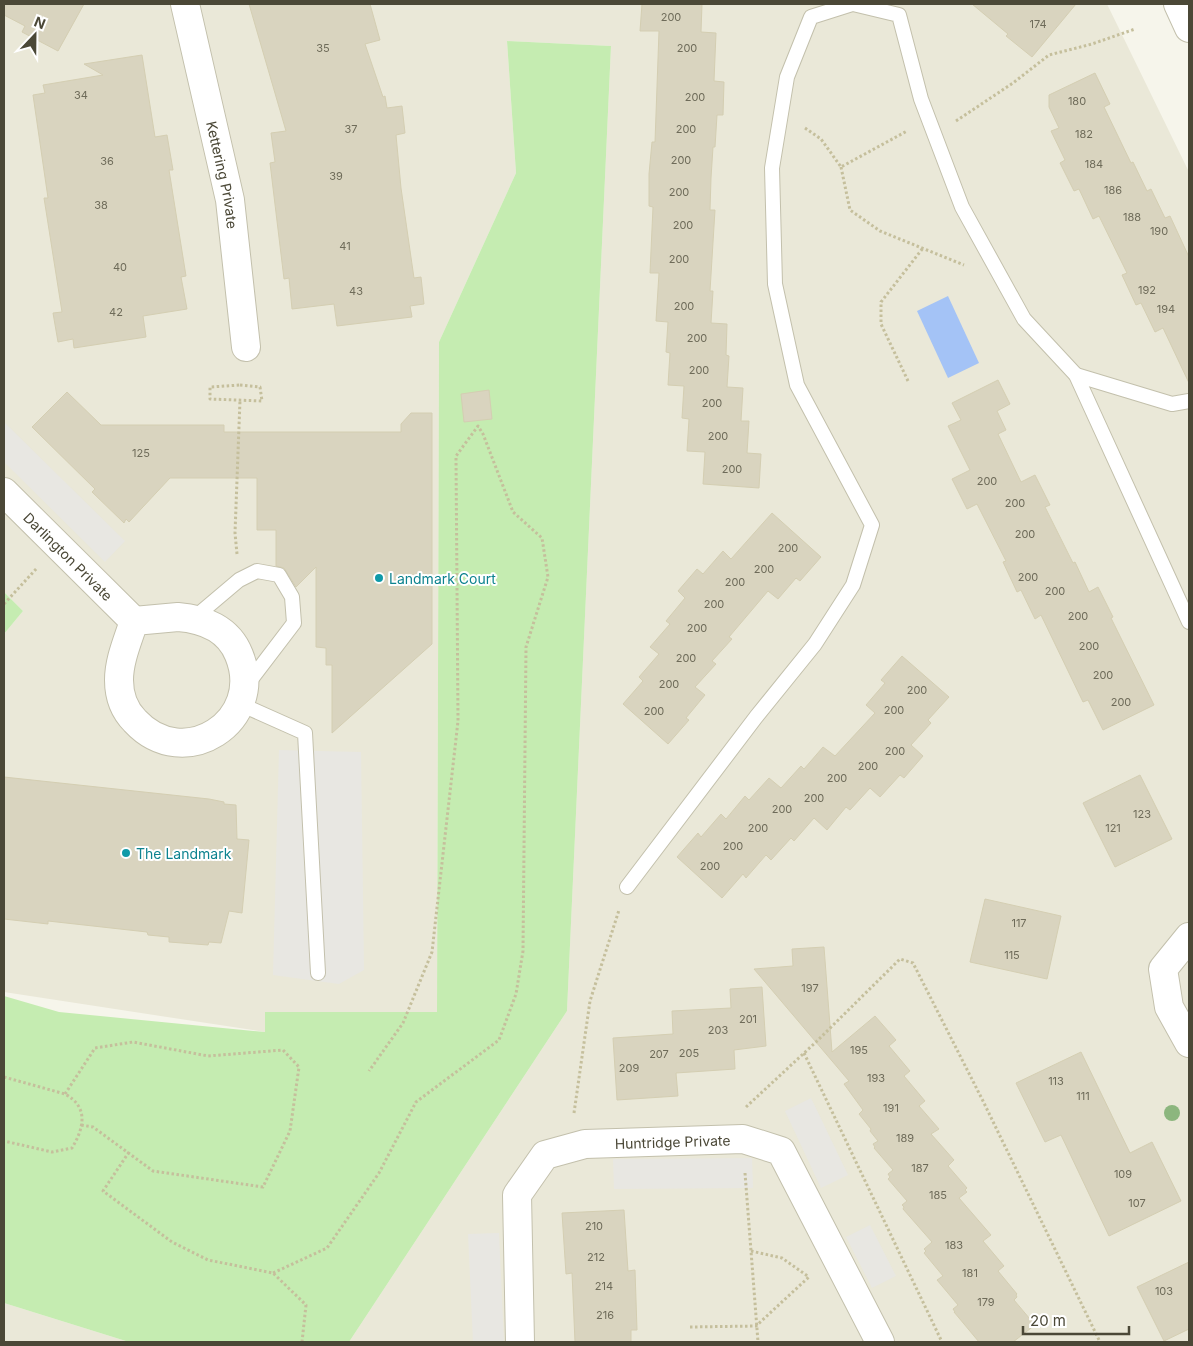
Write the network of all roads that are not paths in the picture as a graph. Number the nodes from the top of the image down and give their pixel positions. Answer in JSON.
{"nodes":[{"id":1,"x":185,"y":4,"type":"edge"},
{"id":2,"x":852,"y":4,"type":"edge"},
{"id":3,"x":1178,"y":4,"type":"edge"},
{"id":4,"x":810,"y":10,"type":"edge"},
{"id":5,"x":1189,"y":28,"type":"edge"},
{"id":6,"x":246,"y":347,"type":"dead end"},
{"id":7,"x":1076,"y":375,"type":"junction"},
{"id":8,"x":1189,"y":401,"type":"edge"},
{"id":9,"x":4,"y":492,"type":"edge"},
{"id":10,"x":194,"y":618,"type":"junction"},
{"id":11,"x":134,"y":622,"type":"junction"},
{"id":12,"x":1189,"y":622,"type":"edge"},
{"id":13,"x":242,"y":696,"type":"junction"},
{"id":14,"x":627,"y":886,"type":"road end"},
{"id":15,"x":1189,"y":937,"type":"edge"},
{"id":16,"x":318,"y":973,"type":"dead end"},
{"id":17,"x":1189,"y":1043,"type":"edge"},
{"id":18,"x":520,"y":1342,"type":"edge"},
{"id":19,"x":880,"y":1342,"type":"edge"}],
"edges":[{"from":1,"to":6,"type":"street","name":"Kettering Private"},
{"from":2,"to":4,"type":"lane"},
{"from":2,"to":7,"type":"lane"},
{"from":3,"to":5,"type":"street"},
{"from":4,"to":14,"type":"lane"},
{"from":7,"to":8,"type":"lane"},
{"from":7,"to":12,"type":"lane"},
{"from":9,"to":11,"type":"street","name":"Darlington Private"},
{"from":10,"to":11,"type":"street"},
{"from":10,"to":13,"type":"street"},
{"from":10,"to":13,"type":"lane"},
{"from":11,"to":13,"type":"street"},
{"from":13,"to":16,"type":"lane"},
{"from":15,"to":17,"type":"street"},
{"from":18,"to":19,"type":"street","name":"Huntridge Private"}]}
